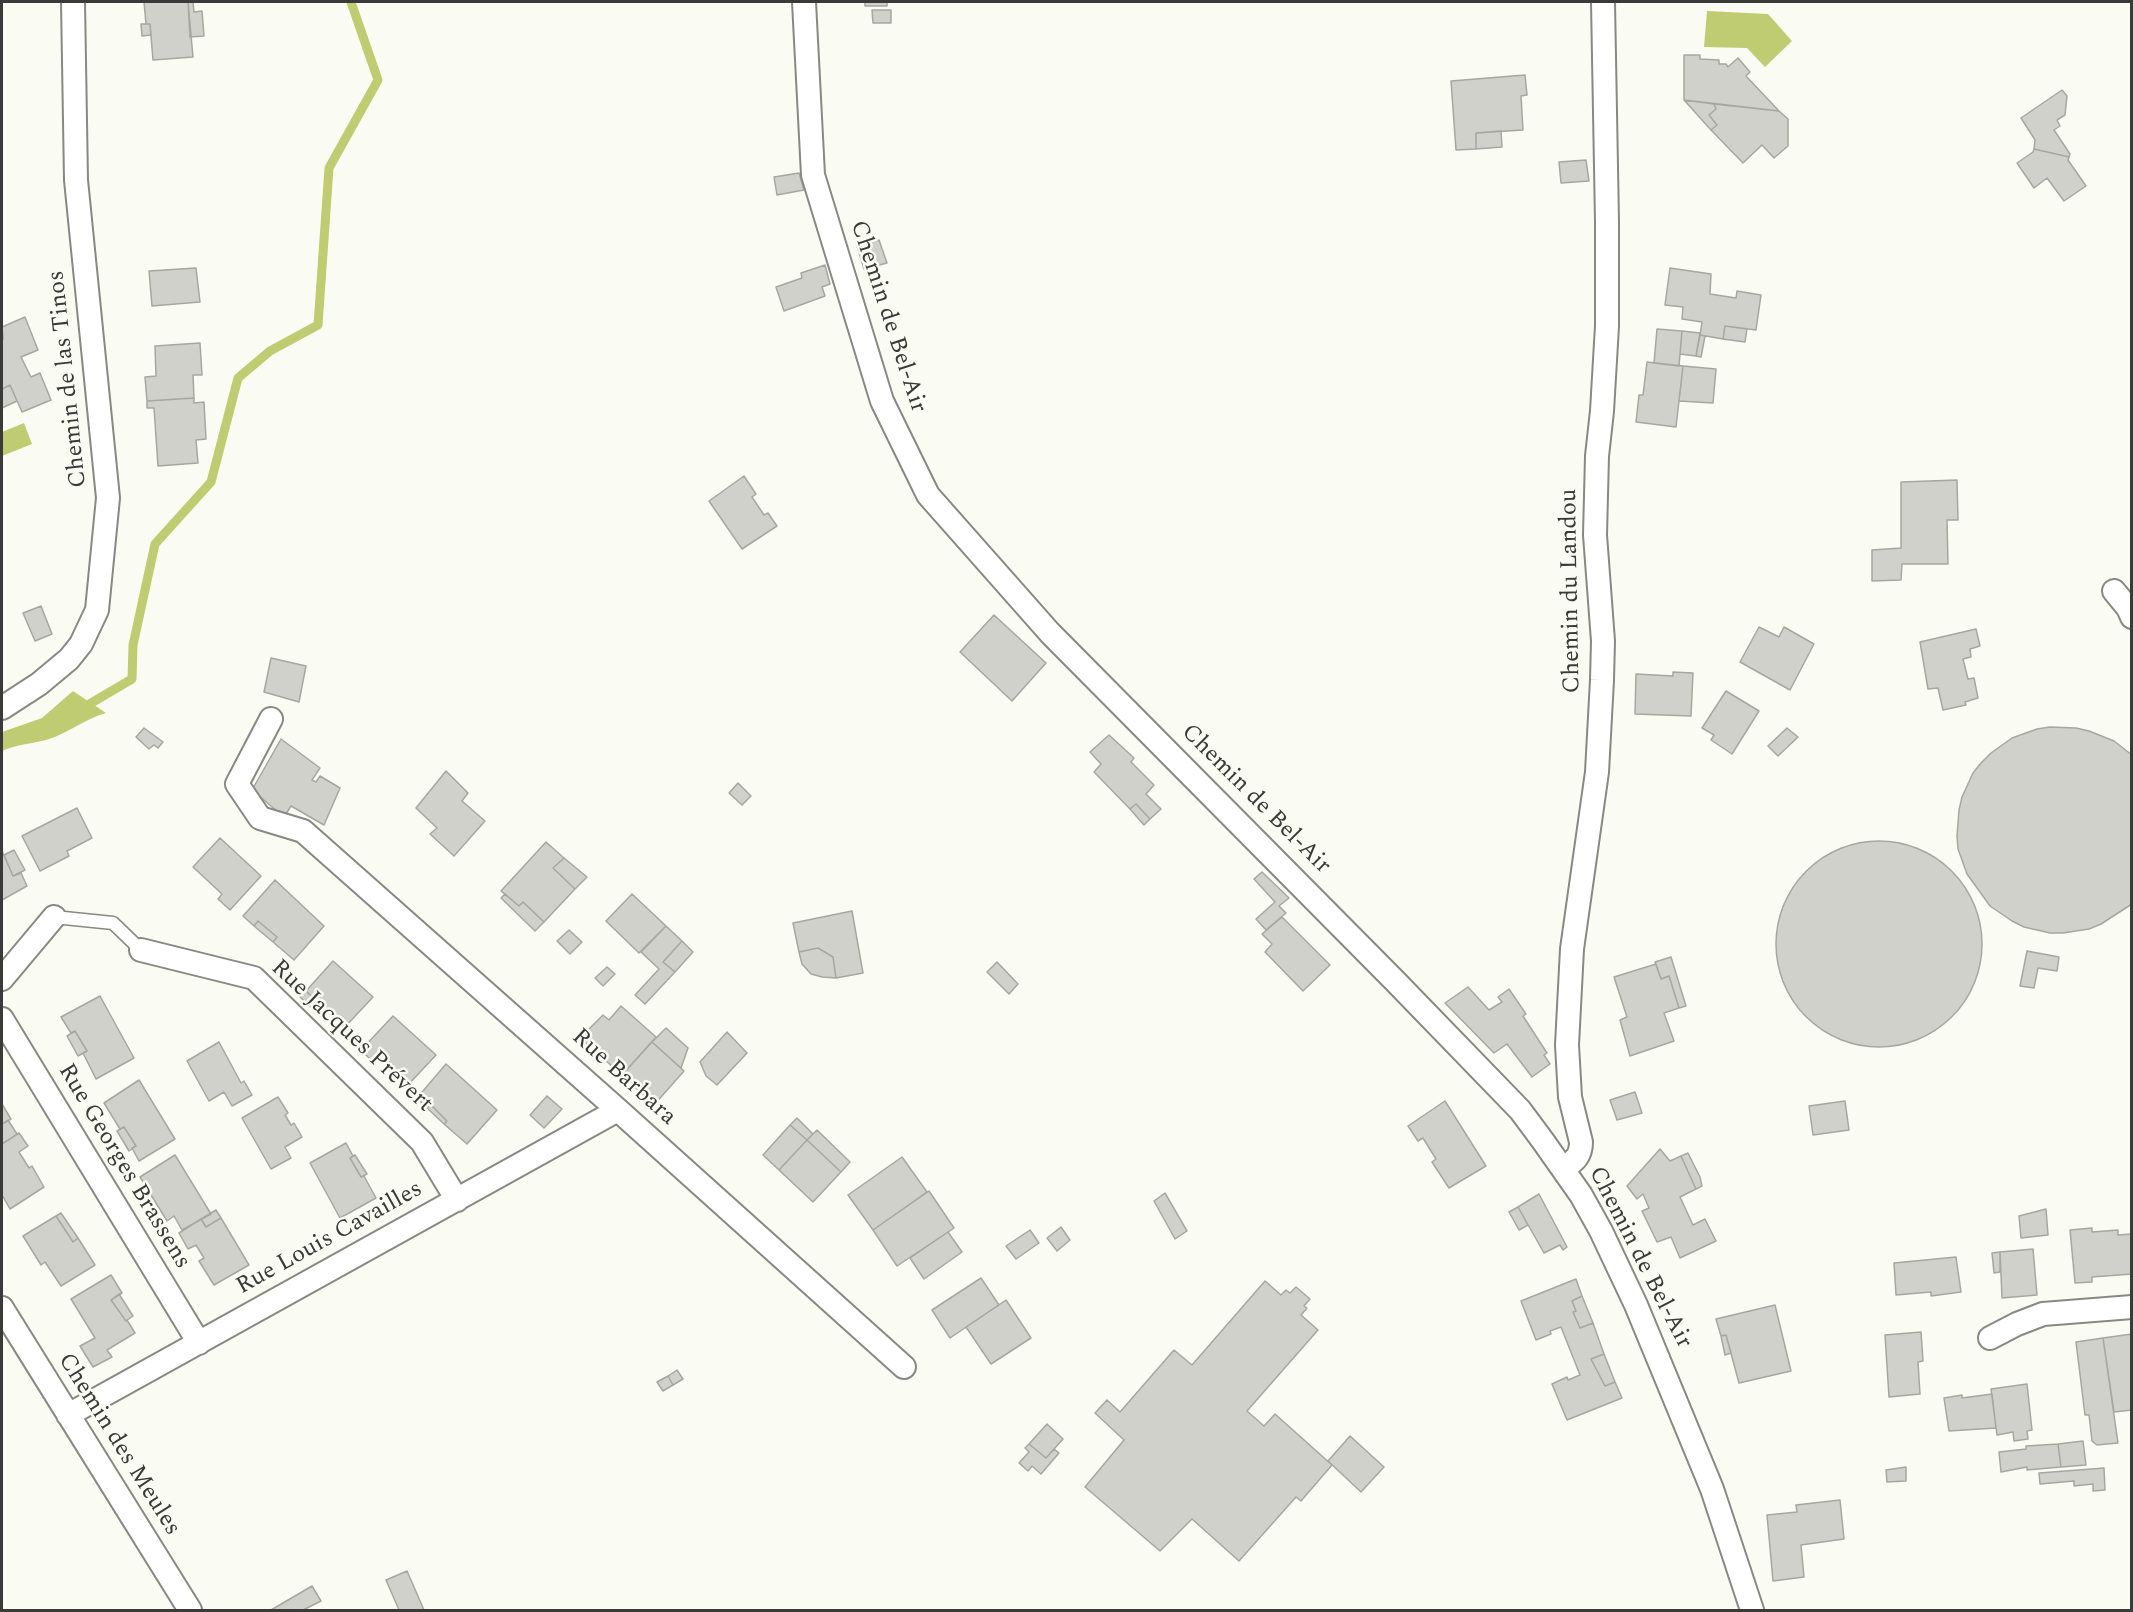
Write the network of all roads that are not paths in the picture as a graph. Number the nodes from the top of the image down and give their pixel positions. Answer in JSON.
{"nodes":[{"id":1,"x":74,"y":2,"type":"edge"},
{"id":2,"x":804,"y":2,"type":"edge"},
{"id":3,"x":1603,"y":2,"type":"edge"},
{"id":4,"x":2114,"y":591,"type":"dead end"},
{"id":5,"x":2132,"y":617,"type":"edge"},
{"id":6,"x":2,"y":708,"type":"edge"},
{"id":7,"x":271,"y":719,"type":"dead end"},
{"id":8,"x":54,"y":917,"type":"joint"},
{"id":9,"x":141,"y":950,"type":"joint"},
{"id":10,"x":2,"y":979,"type":"edge"},
{"id":11,"x":2,"y":1018,"type":"edge"},
{"id":12,"x":618,"y":1110,"type":"junction"},
{"id":13,"x":1563,"y":1169,"type":"junction"},
{"id":14,"x":457,"y":1200,"type":"junction"},
{"id":15,"x":2132,"y":1307,"type":"edge"},
{"id":16,"x":2,"y":1308,"type":"edge"},
{"id":17,"x":1990,"y":1338,"type":"dead end"},
{"id":18,"x":199,"y":1343,"type":"junction"},
{"id":19,"x":904,"y":1367,"type":"dead end"},
{"id":20,"x":68,"y":1415,"type":"junction"},
{"id":21,"x":190,"y":1611,"type":"edge"},
{"id":22,"x":1752,"y":1611,"type":"edge"}],
"edges":[{"from":1,"to":6,"type":"street","name":"Chemin de las Tinos"},
{"from":2,"to":13,"type":"street","name":"Chemin de Bel-Air"},
{"from":3,"to":13,"type":"street","name":"Chemin du Landou"},
{"from":4,"to":5,"type":"street"},
{"from":7,"to":12,"type":"street","name":"Rue Barbara"},
{"from":8,"to":9,"type":"lane"},
{"from":8,"to":10,"type":"street"},
{"from":9,"to":14,"type":"street","name":"Rue Jacques Prévert"},
{"from":11,"to":18,"type":"street","name":"Rue Georges Brassens"},
{"from":12,"to":14,"type":"street","name":"Rue Louis Cavailles"},
{"from":12,"to":19,"type":"street","name":"Rue Barbara"},
{"from":13,"to":22,"type":"street","name":"Chemin de Bel-Air"},
{"from":14,"to":18,"type":"street","name":"Rue Louis Cavailles"},
{"from":15,"to":17,"type":"street"},
{"from":16,"to":20,"type":"street","name":"Chemin des Meules"},
{"from":18,"to":20,"type":"street","name":"Rue Louis Cavailles"},
{"from":20,"to":21,"type":"street","name":"Chemin des Meules"}]}
